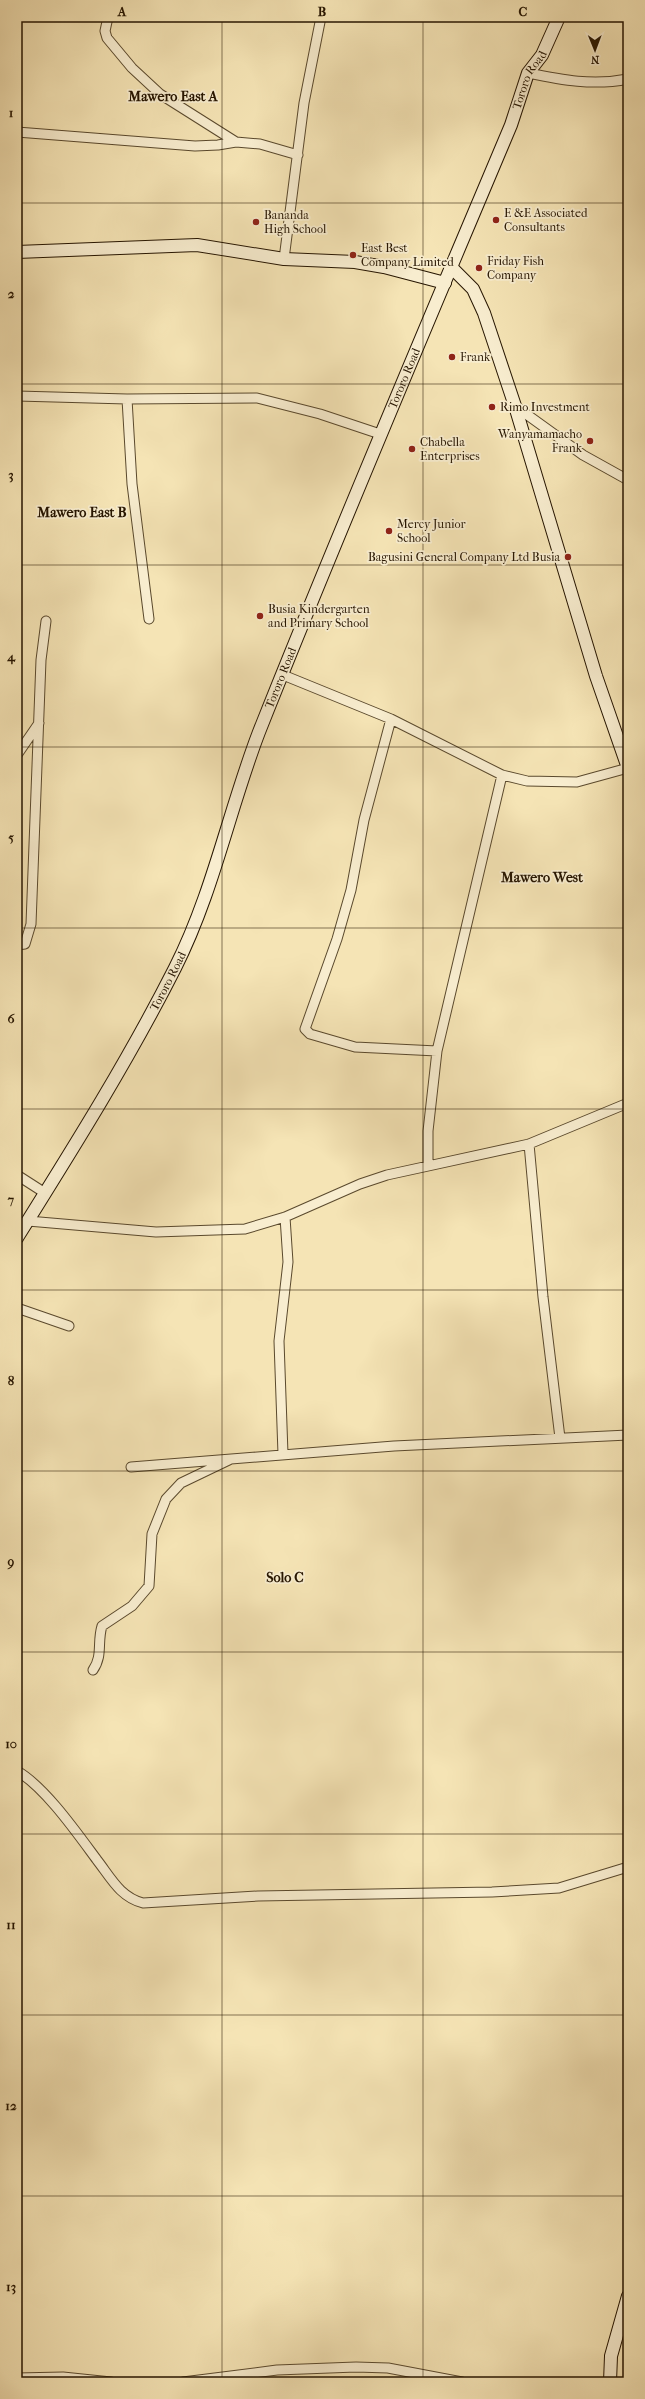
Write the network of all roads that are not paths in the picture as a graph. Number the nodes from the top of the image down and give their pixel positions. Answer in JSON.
{"nodes":[{"id":1,"x":108,"y":17,"type":"edge"},
{"id":2,"x":321,"y":17,"type":"edge"},
{"id":3,"x":559,"y":17,"type":"edge"},
{"id":4,"x":528,"y":73,"type":"junction"},
{"id":5,"x":628,"y":79,"type":"edge"},
{"id":6,"x":17,"y":132,"type":"edge"},
{"id":7,"x":236,"y":142,"type":"junction"},
{"id":8,"x":298,"y":155,"type":"junction"},
{"id":9,"x":17,"y":252,"type":"edge"},
{"id":10,"x":284,"y":259,"type":"junction"},
{"id":11,"x":451,"y":267,"type":"junction"},
{"id":12,"x":445,"y":283,"type":"junction"},
{"id":13,"x":17,"y":396,"type":"edge"},
{"id":14,"x":127,"y":399,"type":"junction"},
{"id":15,"x":515,"y":406,"type":"junction"},
{"id":16,"x":380,"y":434,"type":"junction"},
{"id":17,"x":628,"y":480,"type":"edge"},
{"id":18,"x":149,"y":619,"type":"dead end"},
{"id":19,"x":46,"y":621,"type":"dead end"},
{"id":20,"x":283,"y":675,"type":"junction"},
{"id":21,"x":391,"y":719,"type":"junction"},
{"id":22,"x":39,"y":723,"type":"junction"},
{"id":23,"x":17,"y":755,"type":"edge"},
{"id":24,"x":628,"y":768,"type":"edge"},
{"id":25,"x":502,"y":775,"type":"junction"},
{"id":26,"x":17,"y":945,"type":"edge"},
{"id":27,"x":437,"y":1051,"type":"junction"},
{"id":28,"x":628,"y":1103,"type":"edge"},
{"id":29,"x":529,"y":1144,"type":"junction"},
{"id":30,"x":428,"y":1164,"type":"junction"},
{"id":31,"x":17,"y":1175,"type":"edge"},
{"id":32,"x":44,"y":1193,"type":"junction"},
{"id":33,"x":285,"y":1217,"type":"junction"},
{"id":34,"x":28,"y":1221,"type":"junction"},
{"id":35,"x":17,"y":1238,"type":"edge"},
{"id":36,"x":17,"y":1308,"type":"edge"},
{"id":37,"x":69,"y":1326,"type":"dead end"},
{"id":38,"x":628,"y":1435,"type":"edge"},
{"id":39,"x":560,"y":1438,"type":"junction"},
{"id":40,"x":283,"y":1454,"type":"junction"},
{"id":41,"x":236,"y":1457,"type":"junction"},
{"id":42,"x":131,"y":1467,"type":"dead end"},
{"id":43,"x":93,"y":1670,"type":"dead end"},
{"id":44,"x":17,"y":1771,"type":"edge"},
{"id":45,"x":628,"y":1867,"type":"edge"},
{"id":46,"x":628,"y":2296,"type":"edge"},
{"id":47,"x":17,"y":2378,"type":"edge"},
{"id":48,"x":111,"y":2382,"type":"edge"},
{"id":49,"x":183,"y":2382,"type":"edge"},
{"id":50,"x":462,"y":2382,"type":"edge"},
{"id":51,"x":610,"y":2382,"type":"edge"}],
"edges":[{"from":1,"to":7,"type":"street"},
{"from":2,"to":8,"type":"street"},
{"from":3,"to":4,"type":"main road","name":"Tororo Road"},
{"from":4,"to":5,"type":"street"},
{"from":4,"to":11,"type":"main road","name":"Tororo Road"},
{"from":6,"to":7,"type":"street"},
{"from":7,"to":8,"type":"street"},
{"from":8,"to":10,"type":"street"},
{"from":9,"to":10,"type":"main road"},
{"from":10,"to":12,"type":"main road"},
{"from":11,"to":12,"type":"main road","name":"Tororo Road"},
{"from":11,"to":15,"type":"main road"},
{"from":12,"to":16,"type":"main road","name":"Tororo Road"},
{"from":13,"to":14,"type":"street"},
{"from":14,"to":16,"type":"street"},
{"from":14,"to":18,"type":"street"},
{"from":15,"to":17,"type":"street"},
{"from":15,"to":24,"type":"main road"},
{"from":16,"to":20,"type":"main road","name":"Tororo Road"},
{"from":19,"to":22,"type":"street"},
{"from":20,"to":21,"type":"street"},
{"from":20,"to":32,"type":"main road","name":"Tororo Road"},
{"from":21,"to":25,"type":"street"},
{"from":21,"to":27,"type":"street"},
{"from":22,"to":23,"type":"street"},
{"from":22,"to":26,"type":"street"},
{"from":24,"to":25,"type":"street"},
{"from":25,"to":27,"type":"street"},
{"from":27,"to":30,"type":"street"},
{"from":28,"to":29,"type":"street"},
{"from":29,"to":30,"type":"street"},
{"from":29,"to":39,"type":"street"},
{"from":30,"to":33,"type":"street"},
{"from":31,"to":32,"type":"street"},
{"from":32,"to":34,"type":"main road","name":"Tororo Road"},
{"from":33,"to":34,"type":"street"},
{"from":33,"to":40,"type":"street"},
{"from":34,"to":35,"type":"main road","name":"Tororo Road"},
{"from":36,"to":37,"type":"street"},
{"from":38,"to":39,"type":"street"},
{"from":39,"to":40,"type":"street"},
{"from":40,"to":41,"type":"street"},
{"from":41,"to":42,"type":"street"},
{"from":41,"to":43,"type":"street"},
{"from":44,"to":45,"type":"street"},
{"from":46,"to":51,"type":"main road"},
{"from":47,"to":48,"type":"street"},
{"from":49,"to":50,"type":"street"}]}
